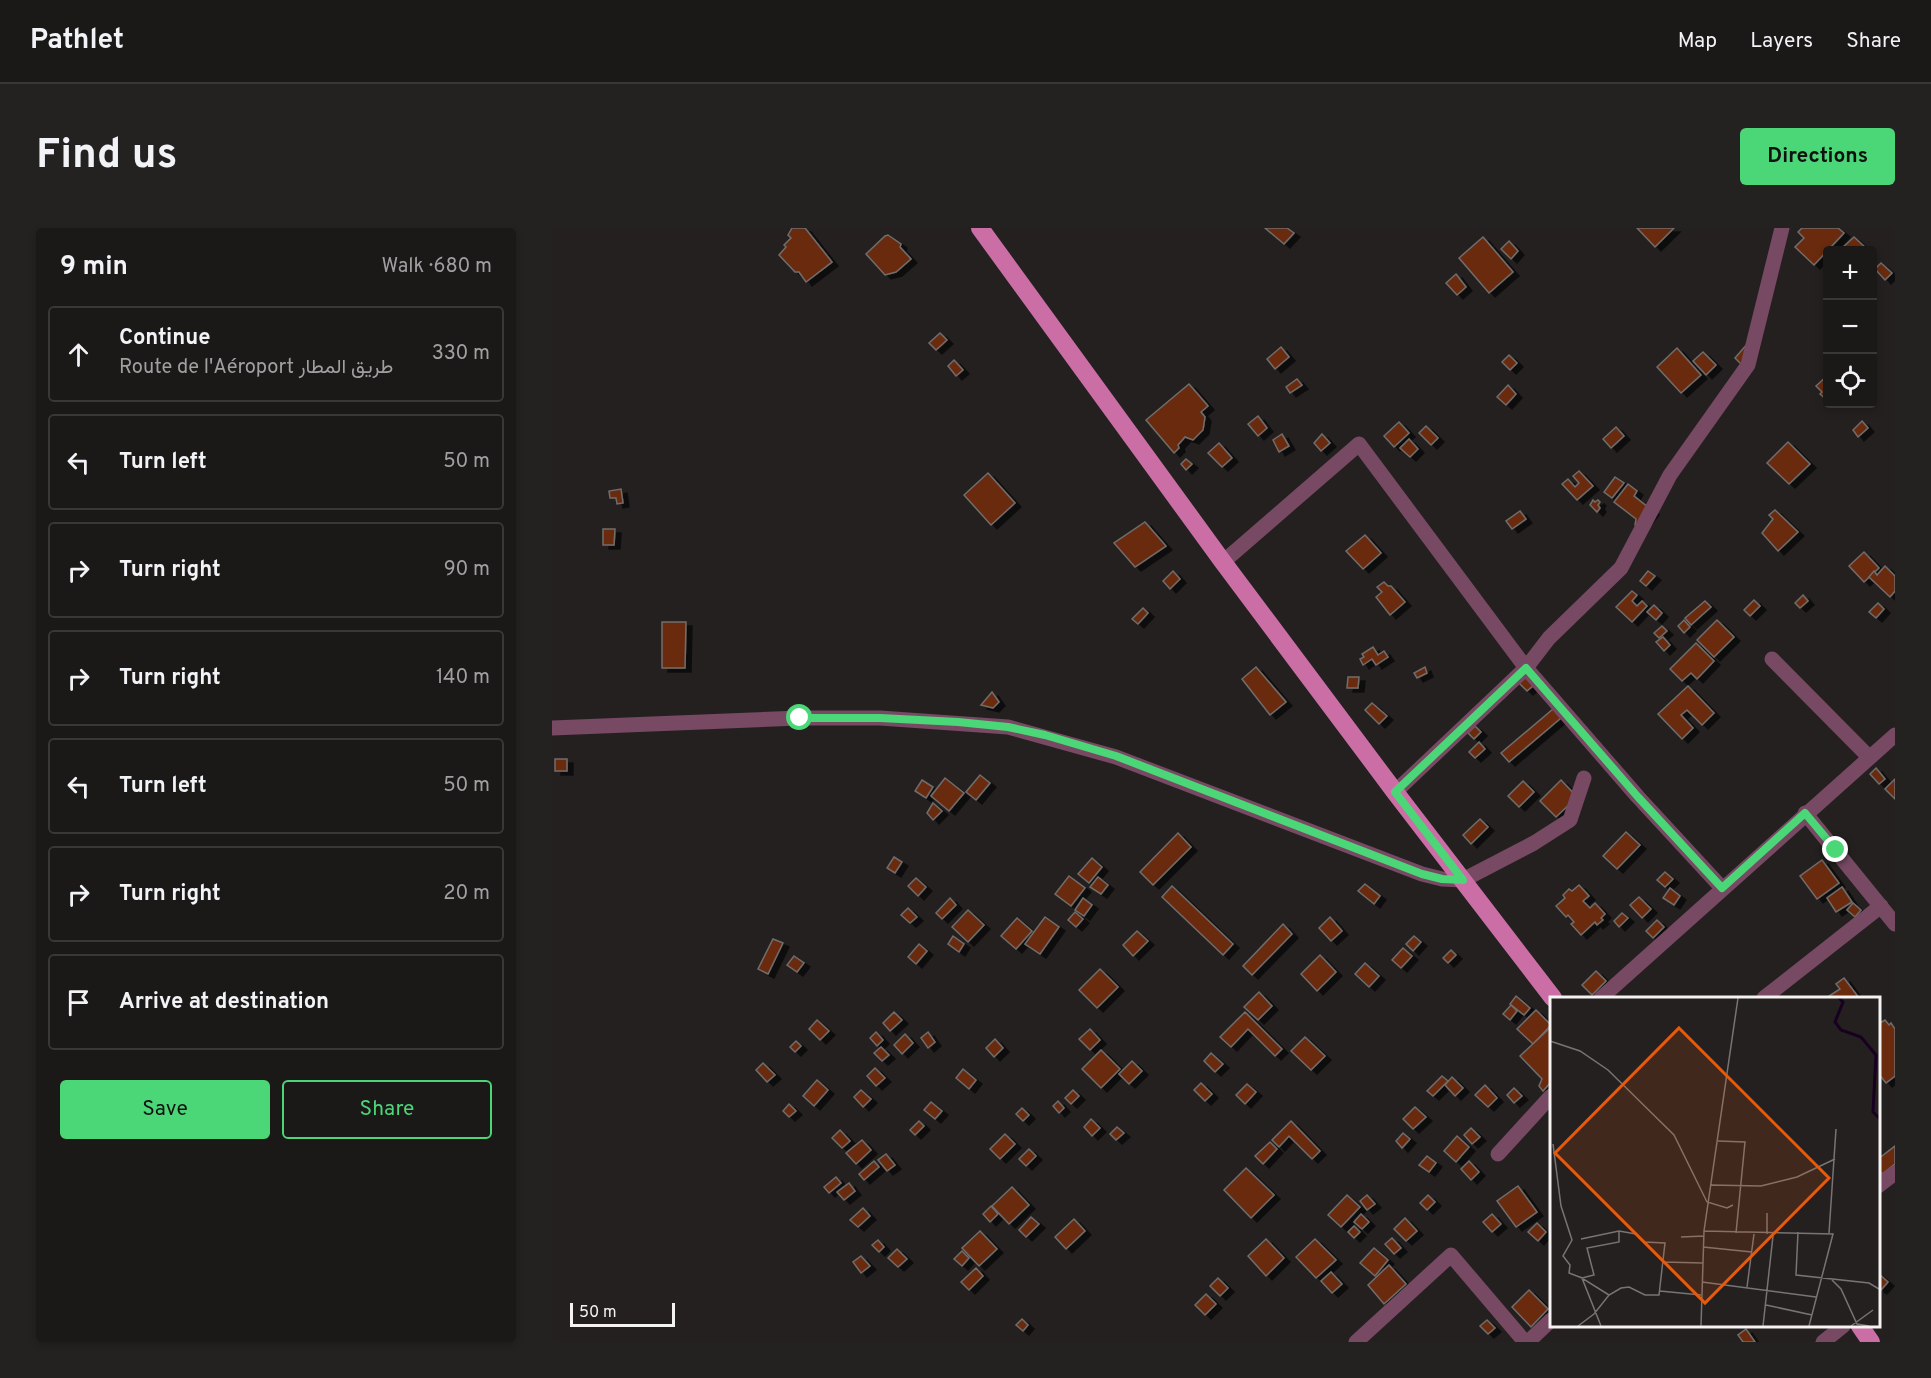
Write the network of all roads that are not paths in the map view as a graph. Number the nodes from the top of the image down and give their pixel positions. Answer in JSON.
{"nodes":[{"id":1,"x":980,"y":228,"type":"edge"},
{"id":2,"x":1782,"y":228,"type":"edge"},
{"id":3,"x":1223,"y":562,"type":"junction"},
{"id":4,"x":1772,"y":659,"type":"dead end"},
{"id":5,"x":1526,"y":668,"type":"junction"},
{"id":6,"x":552,"y":728,"type":"edge"},
{"id":7,"x":1895,"y":735,"type":"edge"},
{"id":8,"x":1869,"y":757,"type":"junction"},
{"id":9,"x":1584,"y":778,"type":"dead end"},
{"id":10,"x":1395,"y":792,"type":"junction"},
{"id":11,"x":1805,"y":813,"type":"junction"},
{"id":12,"x":1463,"y":880,"type":"junction"},
{"id":13,"x":1722,"y":888,"type":"junction"},
{"id":14,"x":1881,"y":906,"type":"junction"},
{"id":15,"x":1895,"y":924,"type":"edge"},
{"id":16,"x":1551,"y":997,"type":"edge"},
{"id":17,"x":1603,"y":997,"type":"edge"},
{"id":18,"x":1767,"y":997,"type":"edge"},
{"id":19,"x":1550,"y":1097,"type":"edge"},
{"id":20,"x":1498,"y":1154,"type":"dead end"},
{"id":21,"x":1895,"y":1173,"type":"edge"},
{"id":22,"x":1880,"y":1184,"type":"edge"},
{"id":23,"x":1550,"y":1321,"type":"edge"},
{"id":24,"x":1842,"y":1327,"type":"edge"},
{"id":25,"x":1861,"y":1327,"type":"edge"},
{"id":26,"x":1356,"y":1342,"type":"edge"},
{"id":27,"x":1527,"y":1342,"type":"edge"},
{"id":28,"x":1823,"y":1342,"type":"edge"},
{"id":29,"x":1871,"y":1342,"type":"edge"}],
"edges":[{"from":1,"to":3,"type":"main road"},
{"from":2,"to":5,"type":"street"},
{"from":3,"to":5,"type":"street"},
{"from":3,"to":10,"type":"main road"},
{"from":4,"to":8,"type":"street"},
{"from":5,"to":10,"type":"street"},
{"from":5,"to":13,"type":"street"},
{"from":6,"to":12,"type":"street"},
{"from":7,"to":8,"type":"street"},
{"from":8,"to":11,"type":"street"},
{"from":9,"to":12,"type":"street"},
{"from":10,"to":12,"type":"main road"},
{"from":11,"to":13,"type":"street"},
{"from":11,"to":14,"type":"street"},
{"from":12,"to":16,"type":"main road"},
{"from":13,"to":17,"type":"street"},
{"from":14,"to":15,"type":"street"},
{"from":14,"to":18,"type":"street"},
{"from":19,"to":20,"type":"street"},
{"from":21,"to":22,"type":"street"},
{"from":23,"to":27,"type":"street"},
{"from":24,"to":28,"type":"street"},
{"from":25,"to":29,"type":"main road"},
{"from":26,"to":27,"type":"street"}]}
